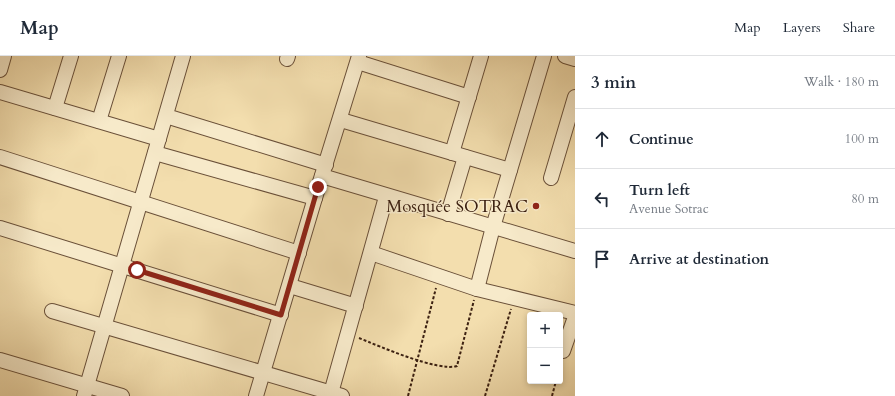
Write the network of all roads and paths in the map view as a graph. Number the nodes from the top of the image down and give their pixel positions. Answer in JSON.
{"nodes":[{"id":1,"x":4,"y":56,"type":"edge"},
{"id":2,"x":71,"y":56,"type":"edge"},
{"id":3,"x":183,"y":56,"type":"edge"},
{"id":4,"x":481,"y":56,"type":"edge"},
{"id":5,"x":544,"y":56,"type":"edge"},
{"id":6,"x":565,"y":56,"type":"edge"},
{"id":7,"x":115,"y":57,"type":"edge"},
{"id":8,"x":358,"y":59,"type":"edge"},
{"id":9,"x":575,"y":59,"type":"edge"},
{"id":10,"x":0,"y":70,"type":"edge"},
{"id":11,"x":0,"y":92,"type":"edge"},
{"id":12,"x":469,"y":97,"type":"junction"},
{"id":13,"x":575,"y":97,"type":"edge"},
{"id":14,"x":55,"y":108,"type":"junction"},
{"id":15,"x":166,"y":116,"type":"junction"},
{"id":16,"x":341,"y":120,"type":"junction"},
{"id":17,"x":99,"y":121,"type":"junction"},
{"id":18,"x":159,"y":139,"type":"junction"},
{"id":19,"x":155,"y":153,"type":"junction"},
{"id":20,"x":459,"y":155,"type":"junction"},
{"id":21,"x":0,"y":156,"type":"edge"},
{"id":22,"x":510,"y":170,"type":"junction"},
{"id":23,"x":324,"y":171,"type":"junction"},
{"id":24,"x":551,"y":178,"type":"dead end"},
{"id":25,"x":386,"y":197,"type":"junction"},
{"id":26,"x":315,"y":198,"type":"junction"},
{"id":27,"x":141,"y":202,"type":"junction"},
{"id":28,"x":448,"y":214,"type":"junction"},
{"id":29,"x":493,"y":227,"type":"junction"},
{"id":30,"x":0,"y":228,"type":"edge"},
{"id":31,"x":575,"y":251,"type":"edge"},
{"id":32,"x":300,"y":252,"type":"junction"},
{"id":33,"x":371,"y":253,"type":"junction"},
{"id":34,"x":122,"y":266,"type":"junction"},
{"id":35,"x":439,"y":275,"type":"junction"},
{"id":36,"x":290,"y":286,"type":"junction"},
{"id":37,"x":477,"y":288,"type":"junction"},
{"id":38,"x":515,"y":298,"type":"junction"},
{"id":39,"x":356,"y":306,"type":"junction"},
{"id":40,"x":52,"y":311,"type":"dead end"},
{"id":41,"x":575,"y":313,"type":"edge"},
{"id":42,"x":281,"y":315,"type":"junction"},
{"id":43,"x":575,"y":317,"type":"edge"},
{"id":44,"x":105,"y":325,"type":"junction"},
{"id":45,"x":348,"y":334,"type":"junction"},
{"id":46,"x":564,"y":351,"type":"dead end"},
{"id":47,"x":0,"y":360,"type":"edge"},
{"id":48,"x":417,"y":360,"type":"junction"},
{"id":49,"x":264,"y":372,"type":"junction"},
{"id":50,"x":555,"y":384,"type":"edge"},
{"id":51,"x":85,"y":391,"type":"edge"},
{"id":52,"x":337,"y":394,"type":"edge"},
{"id":53,"x":122,"y":396,"type":"edge"},
{"id":54,"x":256,"y":396,"type":"edge"},
{"id":55,"x":408,"y":396,"type":"edge"},
{"id":56,"x":485,"y":396,"type":"edge"},
{"id":57,"x":552,"y":396,"type":"edge"}],
"edges":[{"from":1,"to":10,"type":"street"},
{"from":2,"to":14,"type":"street"},
{"from":3,"to":15,"type":"street"},
{"from":4,"to":12,"type":"street"},
{"from":5,"to":22,"type":"street"},
{"from":6,"to":9,"type":"street"},
{"from":7,"to":17,"type":"street"},
{"from":8,"to":12,"type":"street"},
{"from":8,"to":16,"type":"street"},
{"from":11,"to":14,"type":"street"},
{"from":12,"to":20,"type":"street"},
{"from":13,"to":24,"type":"street"},
{"from":14,"to":17,"type":"street"},
{"from":15,"to":18,"type":"street"},
{"from":15,"to":23,"type":"street"},
{"from":16,"to":20,"type":"street"},
{"from":16,"to":23,"type":"street"},
{"from":17,"to":18,"type":"street"},
{"from":18,"to":19,"type":"street"},
{"from":19,"to":26,"type":"street"},
{"from":19,"to":27,"type":"street"},
{"from":20,"to":22,"type":"street"},
{"from":20,"to":28,"type":"street"},
{"from":21,"to":27,"type":"street"},
{"from":22,"to":29,"type":"street"},
{"from":23,"to":25,"type":"street"},
{"from":23,"to":26,"type":"street"},
{"from":25,"to":28,"type":"street"},
{"from":25,"to":33,"type":"street"},
{"from":26,"to":32,"type":"street"},
{"from":27,"to":32,"type":"street"},
{"from":27,"to":34,"type":"street"},
{"from":28,"to":29,"type":"street"},
{"from":29,"to":31,"type":"street"},
{"from":29,"to":37,"type":"street"},
{"from":30,"to":34,"type":"street"},
{"from":32,"to":36,"type":"street"},
{"from":33,"to":35,"type":"street"},
{"from":33,"to":39,"type":"street"},
{"from":34,"to":42,"type":"street"},
{"from":34,"to":44,"type":"street"},
{"from":35,"to":37,"type":"street"},
{"from":35,"to":48,"type":"path"},
{"from":36,"to":39,"type":"street"},
{"from":36,"to":42,"type":"street"},
{"from":37,"to":38,"type":"street"},
{"from":37,"to":48,"type":"path"},
{"from":38,"to":41,"type":"street"},
{"from":38,"to":56,"type":"path"},
{"from":39,"to":45,"type":"street"},
{"from":40,"to":44,"type":"street"},
{"from":42,"to":49,"type":"street"},
{"from":43,"to":46,"type":"street"},
{"from":44,"to":49,"type":"street"},
{"from":44,"to":51,"type":"street"},
{"from":45,"to":48,"type":"path"},
{"from":45,"to":52,"type":"street"},
{"from":47,"to":51,"type":"street"},
{"from":48,"to":55,"type":"path"},
{"from":49,"to":52,"type":"street"},
{"from":49,"to":54,"type":"street"},
{"from":50,"to":57,"type":"path"},
{"from":51,"to":53,"type":"street"}]}
